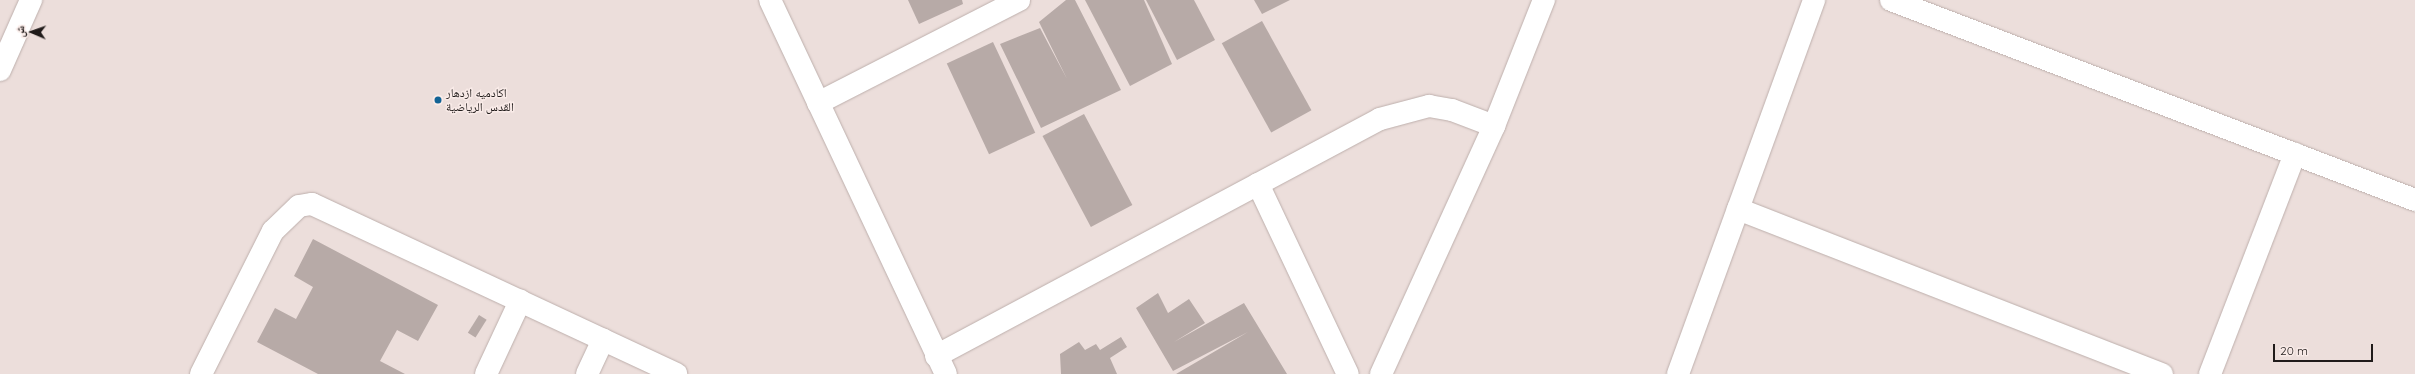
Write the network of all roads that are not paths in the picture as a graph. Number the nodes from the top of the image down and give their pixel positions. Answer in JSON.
{"nodes":[{"id":1,"x":31,"y":0,"type":"edge"},
{"id":2,"x":770,"y":0,"type":"edge"},
{"id":3,"x":1019,"y":0,"type":"edge"},
{"id":4,"x":1544,"y":0,"type":"edge"},
{"id":5,"x":1814,"y":0,"type":"edge"},
{"id":6,"x":1891,"y":0,"type":"edge"},
{"id":7,"x":0,"y":70,"type":"edge"},
{"id":8,"x":818,"y":103,"type":"junction"},
{"id":9,"x":1494,"y":126,"type":"junction"},
{"id":10,"x":2295,"y":154,"type":"junction"},
{"id":11,"x":1258,"y":184,"type":"junction"},
{"id":12,"x":2415,"y":200,"type":"edge"},
{"id":13,"x":1738,"y":209,"type":"junction"},
{"id":14,"x":520,"y":301,"type":"junction"},
{"id":15,"x":603,"y":340,"type":"junction"},
{"id":16,"x":941,"y":365,"type":"edge"},
{"id":17,"x":201,"y":374,"type":"edge"},
{"id":18,"x":486,"y":374,"type":"edge"},
{"id":19,"x":587,"y":374,"type":"edge"},
{"id":20,"x":676,"y":374,"type":"edge"},
{"id":21,"x":1348,"y":374,"type":"edge"},
{"id":22,"x":1381,"y":374,"type":"edge"},
{"id":23,"x":1678,"y":374,"type":"edge"},
{"id":24,"x":2162,"y":374,"type":"edge"},
{"id":25,"x":2210,"y":374,"type":"edge"}],
"edges":[{"from":1,"to":7,"type":"street"},
{"from":2,"to":8,"type":"street"},
{"from":3,"to":8,"type":"street"},
{"from":4,"to":9,"type":"street"},
{"from":5,"to":13,"type":"street"},
{"from":6,"to":10,"type":"street"},
{"from":8,"to":16,"type":"street"},
{"from":9,"to":11,"type":"street"},
{"from":9,"to":22,"type":"street"},
{"from":10,"to":12,"type":"street"},
{"from":10,"to":25,"type":"street"},
{"from":11,"to":16,"type":"street"},
{"from":11,"to":21,"type":"street"},
{"from":13,"to":23,"type":"street"},
{"from":13,"to":24,"type":"street"},
{"from":14,"to":15,"type":"street"},
{"from":14,"to":17,"type":"street"},
{"from":14,"to":18,"type":"street"},
{"from":15,"to":19,"type":"street"},
{"from":15,"to":20,"type":"street"}]}
